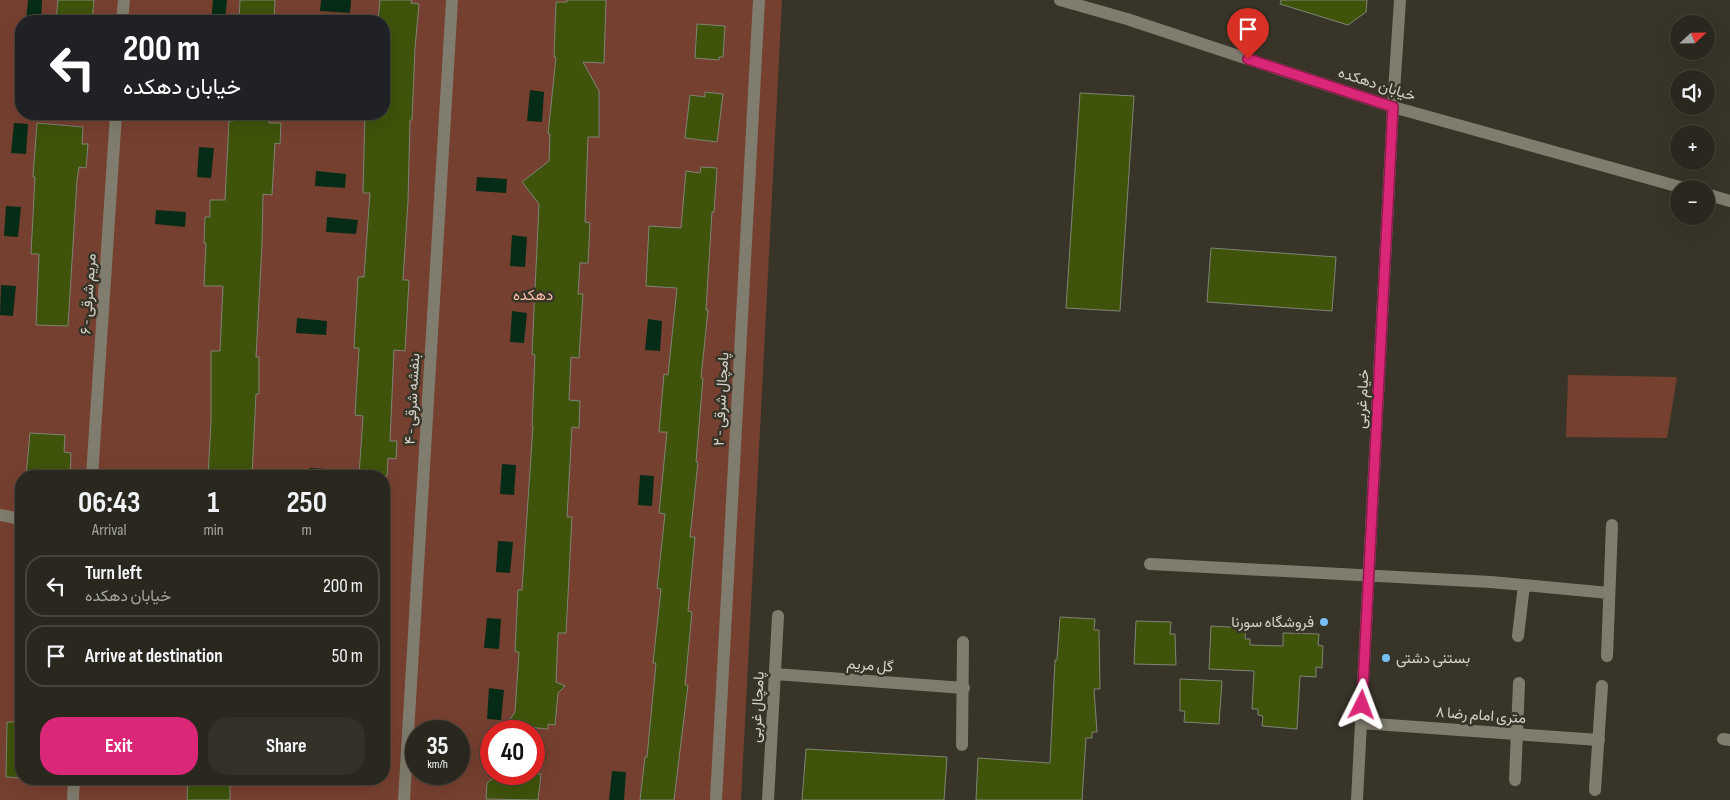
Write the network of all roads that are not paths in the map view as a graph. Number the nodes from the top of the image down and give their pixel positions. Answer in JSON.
{"nodes":[{"id":1,"x":124,"y":0,"type":"edge"},
{"id":2,"x":452,"y":0,"type":"edge"},
{"id":3,"x":759,"y":0,"type":"edge"},
{"id":4,"x":1060,"y":0,"type":"edge"},
{"id":5,"x":1400,"y":0,"type":"edge"},
{"id":6,"x":123,"y":15,"type":"edge"},
{"id":7,"x":1393,"y":107,"type":"junction"},
{"id":8,"x":116,"y":120,"type":"edge"},
{"id":9,"x":1670,"y":184,"type":"edge"},
{"id":10,"x":1715,"y":197,"type":"edge"},
{"id":11,"x":1730,"y":201,"type":"edge"},
{"id":12,"x":92,"y":470,"type":"edge"},
{"id":13,"x":0,"y":515,"type":"edge"},
{"id":14,"x":15,"y":518,"type":"edge"},
{"id":15,"x":1612,"y":525,"type":"dead end"},
{"id":16,"x":1150,"y":564,"type":"dead end"},
{"id":17,"x":1369,"y":576,"type":"junction"},
{"id":18,"x":1524,"y":585,"type":"junction"},
{"id":19,"x":1609,"y":593,"type":"junction"},
{"id":20,"x":778,"y":616,"type":"dead end"},
{"id":21,"x":1518,"y":636,"type":"dead end"},
{"id":22,"x":963,"y":642,"type":"dead end"},
{"id":23,"x":1607,"y":656,"type":"dead end"},
{"id":24,"x":775,"y":674,"type":"junction"},
{"id":25,"x":1519,"y":682,"type":"dead end"},
{"id":26,"x":1602,"y":686,"type":"dead end"},
{"id":27,"x":964,"y":688,"type":"junction"},
{"id":28,"x":1361,"y":723,"type":"junction"},
{"id":29,"x":1517,"y":733,"type":"junction"},
{"id":30,"x":1598,"y":740,"type":"junction"},
{"id":31,"x":962,"y":745,"type":"dead end"},
{"id":32,"x":1514,"y":780,"type":"dead end"},
{"id":33,"x":74,"y":785,"type":"edge"},
{"id":34,"x":1595,"y":790,"type":"dead end"},
{"id":35,"x":73,"y":800,"type":"edge"},
{"id":36,"x":404,"y":800,"type":"edge"},
{"id":37,"x":716,"y":800,"type":"edge"},
{"id":38,"x":768,"y":800,"type":"edge"},
{"id":39,"x":1356,"y":800,"type":"edge"}],
"edges":[{"from":1,"to":6,"type":"street"},
{"from":2,"to":36,"type":"street","name":"بنفشه شرقی - ۴"},
{"from":3,"to":37,"type":"street","name":"پامچال شرقی - ۲"},
{"from":4,"to":7,"type":"street","name":"خیابان دهکده"},
{"from":5,"to":7,"type":"street","name":"خیام غربی"},
{"from":7,"to":9,"type":"street","name":"خیابان دهکده"},
{"from":7,"to":17,"type":"street","name":"خیام غربی"},
{"from":8,"to":12,"type":"street","name":"مریم شرقی - ۶"},
{"from":10,"to":11,"type":"street"},
{"from":13,"to":14,"type":"street"},
{"from":15,"to":19,"type":"street"},
{"from":16,"to":17,"type":"street"},
{"from":17,"to":18,"type":"street"},
{"from":17,"to":28,"type":"street","name":"خیام غربی"},
{"from":18,"to":19,"type":"street"},
{"from":18,"to":21,"type":"street"},
{"from":19,"to":23,"type":"street"},
{"from":20,"to":24,"type":"street","name":"پامچال غربی"},
{"from":22,"to":27,"type":"street"},
{"from":24,"to":27,"type":"street","name":"گل مریم"},
{"from":24,"to":38,"type":"street","name":"پامچال غربی"},
{"from":25,"to":29,"type":"street"},
{"from":26,"to":30,"type":"street"},
{"from":27,"to":31,"type":"street"},
{"from":28,"to":29,"type":"street","name":"۸ متری امام رضا"},
{"from":28,"to":39,"type":"street","name":"خیام غربی"},
{"from":29,"to":30,"type":"street","name":"۸ متری امام رضا"},
{"from":29,"to":32,"type":"street"},
{"from":30,"to":34,"type":"street"},
{"from":33,"to":35,"type":"street"}]}
